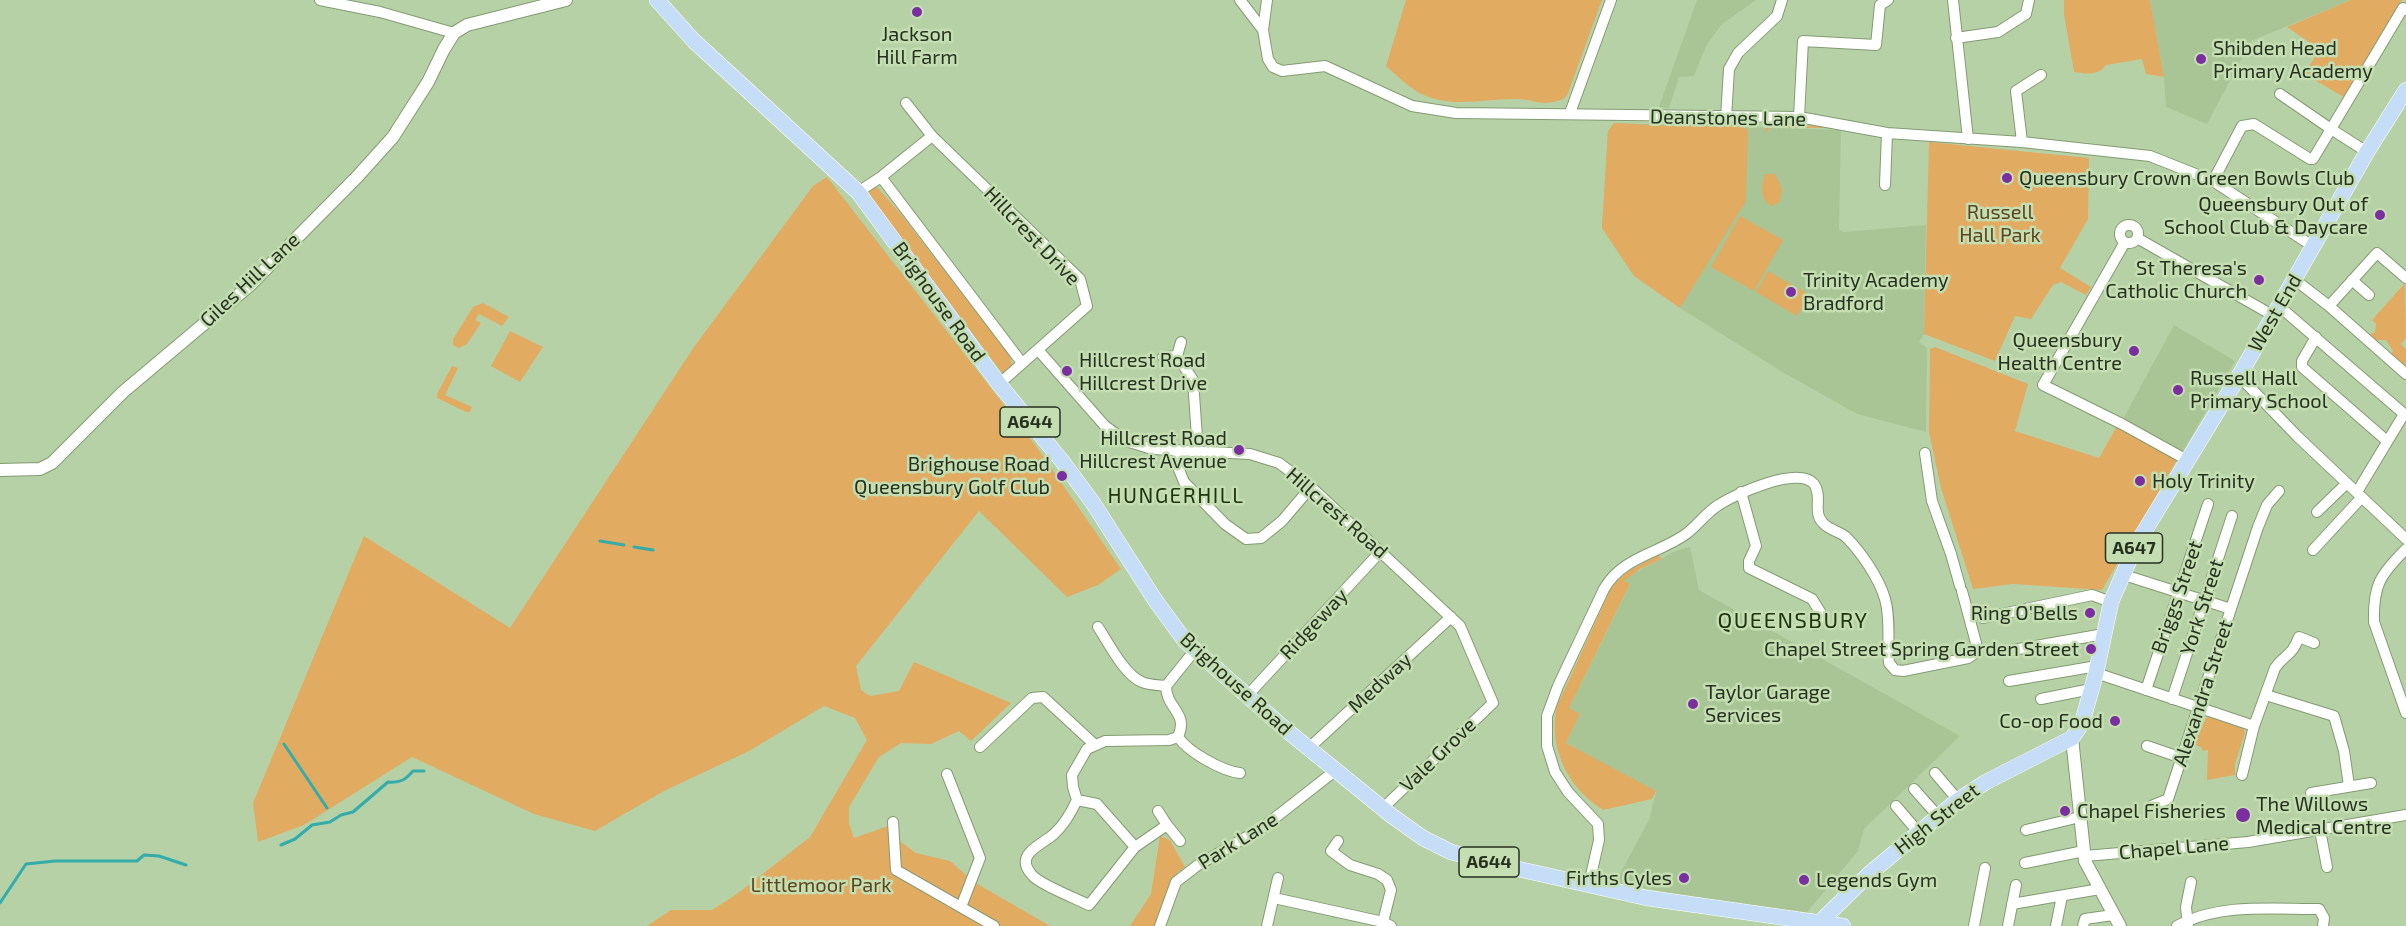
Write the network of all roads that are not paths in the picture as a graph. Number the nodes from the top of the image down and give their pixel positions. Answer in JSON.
{"nodes":[{"id":1,"x":320,"y":0,"type":"edge"},
{"id":2,"x":566,"y":0,"type":"edge"},
{"id":3,"x":657,"y":0,"type":"edge"},
{"id":4,"x":1240,"y":0,"type":"edge"},
{"id":5,"x":1267,"y":0,"type":"edge"},
{"id":6,"x":1611,"y":0,"type":"edge"},
{"id":7,"x":1782,"y":0,"type":"edge"},
{"id":8,"x":1888,"y":0,"type":"edge"},
{"id":9,"x":1953,"y":0,"type":"edge"},
{"id":10,"x":2029,"y":0,"type":"edge"},
{"id":11,"x":2406,"y":10,"type":"edge"},
{"id":12,"x":1263,"y":30,"type":"junction"},
{"id":13,"x":454,"y":33,"type":"junction"},
{"id":14,"x":1956,"y":38,"type":"junction"},
{"id":15,"x":2041,"y":75,"type":"dead end"},
{"id":16,"x":2406,"y":90,"type":"edge"},
{"id":17,"x":2280,"y":94,"type":"dead end"},
{"id":18,"x":906,"y":103,"type":"dead end"},
{"id":19,"x":1570,"y":113,"type":"junction"},
{"id":20,"x":1799,"y":117,"type":"junction"},
{"id":21,"x":1726,"y":118,"type":"junction"},
{"id":22,"x":2331,"y":129,"type":"junction"},
{"id":23,"x":1887,"y":133,"type":"junction"},
{"id":24,"x":932,"y":136,"type":"junction"},
{"id":25,"x":1968,"y":140,"type":"junction"},
{"id":26,"x":2022,"y":142,"type":"junction"},
{"id":27,"x":2367,"y":152,"type":"junction"},
{"id":28,"x":881,"y":177,"type":"junction"},
{"id":29,"x":2213,"y":181,"type":"junction"},
{"id":30,"x":1885,"y":185,"type":"dead end"},
{"id":31,"x":858,"y":192,"type":"junction"},
{"id":32,"x":2138,"y":238,"type":"junction"},
{"id":33,"x":2125,"y":242,"type":"junction"},
{"id":34,"x":2314,"y":246,"type":"junction"},
{"id":35,"x":2406,"y":278,"type":"edge"},
{"id":36,"x":2294,"y":279,"type":"junction"},
{"id":37,"x":2352,"y":280,"type":"junction"},
{"id":38,"x":2369,"y":295,"type":"dead end"},
{"id":39,"x":2329,"y":306,"type":"junction"},
{"id":40,"x":2277,"y":311,"type":"junction"},
{"id":41,"x":2316,"y":337,"type":"junction"},
{"id":42,"x":1182,"y":342,"type":"dead end"},
{"id":43,"x":1039,"y":351,"type":"junction"},
{"id":44,"x":1178,"y":356,"type":"junction"},
{"id":45,"x":1163,"y":357,"type":"dead end"},
{"id":46,"x":1022,"y":363,"type":"junction"},
{"id":47,"x":2406,"y":374,"type":"edge"},
{"id":48,"x":2239,"y":376,"type":"junction"},
{"id":49,"x":999,"y":384,"type":"junction"},
{"id":50,"x":2387,"y":441,"type":"junction"},
{"id":51,"x":1177,"y":451,"type":"junction"},
{"id":52,"x":1198,"y":452,"type":"junction"},
{"id":53,"x":1925,"y":453,"type":"dead end"},
{"id":54,"x":2187,"y":460,"type":"junction"},
{"id":55,"x":0,"y":470,"type":"edge"},
{"id":56,"x":2347,"y":483,"type":"junction"},
{"id":57,"x":1311,"y":487,"type":"junction"},
{"id":58,"x":2279,"y":491,"type":"dead end"},
{"id":59,"x":1741,"y":492,"type":"junction"},
{"id":60,"x":2359,"y":494,"type":"junction"},
{"id":61,"x":2208,"y":504,"type":"dead end"},
{"id":62,"x":2317,"y":512,"type":"dead end"},
{"id":63,"x":2232,"y":516,"type":"dead end"},
{"id":64,"x":2404,"y":532,"type":"edge"},
{"id":65,"x":2406,"y":549,"type":"edge"},
{"id":66,"x":1381,"y":550,"type":"junction"},
{"id":67,"x":2313,"y":550,"type":"dead end"},
{"id":68,"x":2121,"y":574,"type":"junction"},
{"id":69,"x":2178,"y":592,"type":"junction"},
{"id":70,"x":2204,"y":601,"type":"junction"},
{"id":71,"x":2111,"y":602,"type":"junction"},
{"id":72,"x":2231,"y":609,"type":"junction"},
{"id":73,"x":1451,"y":618,"type":"junction"},
{"id":74,"x":1983,"y":618,"type":"dead end"},
{"id":75,"x":1815,"y":626,"type":"dead end"},
{"id":76,"x":1098,"y":627,"type":"dead end"},
{"id":77,"x":2104,"y":634,"type":"junction"},
{"id":78,"x":2314,"y":643,"type":"dead end"},
{"id":79,"x":1195,"y":650,"type":"junction"},
{"id":80,"x":2007,"y":651,"type":"dead end"},
{"id":81,"x":2096,"y":669,"type":"junction"},
{"id":82,"x":2008,"y":681,"type":"dead end"},
{"id":83,"x":1166,"y":686,"type":"junction"},
{"id":84,"x":2091,"y":689,"type":"junction"},
{"id":85,"x":2146,"y":690,"type":"junction"},
{"id":86,"x":2266,"y":695,"type":"junction"},
{"id":87,"x":1247,"y":696,"type":"junction"},
{"id":88,"x":2041,"y":699,"type":"dead end"},
{"id":89,"x":2172,"y":699,"type":"junction"},
{"id":90,"x":1493,"y":703,"type":"joint"},
{"id":91,"x":2198,"y":708,"type":"junction"},
{"id":92,"x":2406,"y":713,"type":"edge"},
{"id":93,"x":2254,"y":726,"type":"junction"},
{"id":94,"x":1178,"y":737,"type":"junction"},
{"id":95,"x":2072,"y":738,"type":"junction"},
{"id":96,"x":1095,"y":745,"type":"junction"},
{"id":97,"x":2147,"y":746,"type":"dead end"},
{"id":98,"x":980,"y":747,"type":"dead end"},
{"id":99,"x":1309,"y":748,"type":"junction"},
{"id":100,"x":2182,"y":758,"type":"junction"},
{"id":101,"x":1336,"y":770,"type":"junction"},
{"id":102,"x":1935,"y":773,"type":"dead end"},
{"id":103,"x":947,"y":774,"type":"dead end"},
{"id":104,"x":1233,"y":774,"type":"dead end"},
{"id":105,"x":2242,"y":775,"type":"dead end"},
{"id":106,"x":2371,"y":783,"type":"dead end"},
{"id":107,"x":2349,"y":786,"type":"junction"},
{"id":108,"x":1914,"y":789,"type":"dead end"},
{"id":109,"x":2311,"y":793,"type":"dead end"},
{"id":110,"x":1077,"y":800,"type":"junction"},
{"id":111,"x":1958,"y":800,"type":"junction"},
{"id":112,"x":2151,"y":806,"type":"dead end"},
{"id":113,"x":1896,"y":807,"type":"dead end"},
{"id":114,"x":1383,"y":808,"type":"junction"},
{"id":115,"x":1158,"y":811,"type":"dead end"},
{"id":116,"x":2406,"y":815,"type":"edge"},
{"id":117,"x":1938,"y":816,"type":"junction"},
{"id":118,"x":2080,"y":817,"type":"junction"},
{"id":119,"x":893,"y":822,"type":"dead end"},
{"id":120,"x":1167,"y":825,"type":"junction"},
{"id":121,"x":2026,"y":830,"type":"dead end"},
{"id":122,"x":2320,"y":830,"type":"junction"},
{"id":123,"x":1919,"y":832,"type":"junction"},
{"id":124,"x":1180,"y":841,"type":"dead end"},
{"id":125,"x":1338,"y":841,"type":"dead end"},
{"id":126,"x":1135,"y":847,"type":"junction"},
{"id":127,"x":2084,"y":854,"type":"junction"},
{"id":128,"x":2025,"y":863,"type":"dead end"},
{"id":129,"x":2327,"y":867,"type":"dead end"},
{"id":130,"x":1985,"y":868,"type":"dead end"},
{"id":131,"x":1278,"y":878,"type":"dead end"},
{"id":132,"x":2191,"y":882,"type":"dead end"},
{"id":133,"x":1588,"y":884,"type":"junction"},
{"id":134,"x":2016,"y":885,"type":"dead end"},
{"id":135,"x":2100,"y":889,"type":"junction"},
{"id":136,"x":2062,"y":896,"type":"junction"},
{"id":137,"x":1274,"y":898,"type":"junction"},
{"id":138,"x":2012,"y":904,"type":"junction"},
{"id":139,"x":961,"y":907,"type":"junction"},
{"id":140,"x":2113,"y":915,"type":"junction"},
{"id":141,"x":2324,"y":922,"type":"edge"},
{"id":142,"x":2188,"y":923,"type":"edge"},
{"id":143,"x":1387,"y":924,"type":"edge"},
{"id":144,"x":1817,"y":925,"type":"edge"},
{"id":145,"x":994,"y":926,"type":"edge"},
{"id":146,"x":1160,"y":926,"type":"edge"},
{"id":147,"x":1267,"y":926,"type":"edge"},
{"id":148,"x":1843,"y":926,"type":"edge"},
{"id":149,"x":1974,"y":926,"type":"edge"},
{"id":150,"x":2008,"y":926,"type":"edge"},
{"id":151,"x":2056,"y":926,"type":"edge"},
{"id":152,"x":2083,"y":926,"type":"edge"},
{"id":153,"x":2120,"y":926,"type":"edge"},
{"id":154,"x":2177,"y":926,"type":"edge"}],
"edges":[{"from":1,"to":13,"type":"street"},
{"from":2,"to":13,"type":"street"},
{"from":3,"to":31,"type":"main road","name":"Brighouse Road","number":"A644"},
{"from":4,"to":12,"type":"street"},
{"from":5,"to":12,"type":"street"},
{"from":6,"to":19,"type":"street"},
{"from":7,"to":21,"type":"street"},
{"from":8,"to":20,"type":"street"},
{"from":9,"to":14,"type":"street"},
{"from":10,"to":14,"type":"street"},
{"from":11,"to":22,"type":"street"},
{"from":12,"to":19,"type":"street","name":"Deanstones Lane"},
{"from":13,"to":55,"type":"street","name":"Giles Hill Lane"},
{"from":14,"to":25,"type":"street"},
{"from":15,"to":26,"type":"street"},
{"from":16,"to":27,"type":"main road","name":"West End","number":"A647"},
{"from":17,"to":22,"type":"street"},
{"from":18,"to":24,"type":"street","name":"Hillcrest Drive"},
{"from":19,"to":21,"type":"street","name":"Deanstones Lane"},
{"from":20,"to":21,"type":"street","name":"Deanstones Lane"},
{"from":20,"to":23,"type":"street","name":"Deanstones Lane"},
{"from":22,"to":27,"type":"street"},
{"from":22,"to":29,"type":"street"},
{"from":23,"to":25,"type":"street","name":"Deanstones Lane"},
{"from":23,"to":30,"type":"street"},
{"from":24,"to":28,"type":"street"},
{"from":24,"to":43,"type":"street","name":"Hillcrest Drive"},
{"from":25,"to":26,"type":"street","name":"Deanstones Lane"},
{"from":26,"to":29,"type":"street","name":"Deanstones Lane"},
{"from":27,"to":34,"type":"main road","name":"West End","number":"A647"},
{"from":28,"to":31,"type":"street"},
{"from":28,"to":46,"type":"street"},
{"from":29,"to":34,"type":"street","name":"Deanstones Lane"},
{"from":31,"to":49,"type":"main road","name":"Brighouse Road","number":"A644"},
{"from":32,"to":33,"type":"street"},
{"from":32,"to":33,"type":"street"},
{"from":32,"to":40,"type":"street"},
{"from":33,"to":54,"type":"street"},
{"from":34,"to":36,"type":"main road","name":"West End","number":"A647"},
{"from":35,"to":37,"type":"street"},
{"from":36,"to":39,"type":"street"},
{"from":36,"to":40,"type":"main road","name":"West End","number":"A647"},
{"from":37,"to":38,"type":"street"},
{"from":37,"to":39,"type":"street"},
{"from":39,"to":47,"type":"street"},
{"from":40,"to":41,"type":"street"},
{"from":40,"to":48,"type":"main road","name":"West End","number":"A647"},
{"from":41,"to":50,"type":"street"},
{"from":41,"to":50,"type":"street"},
{"from":42,"to":44,"type":"street"},
{"from":43,"to":46,"type":"street","name":"Hillcrest Drive"},
{"from":43,"to":51,"type":"street","name":"Hillcrest Road"},
{"from":44,"to":45,"type":"street"},
{"from":44,"to":52,"type":"street"},
{"from":46,"to":49,"type":"street","name":"Hillcrest Drive"},
{"from":48,"to":54,"type":"main road","name":"West End","number":"A647"},
{"from":48,"to":56,"type":"street"},
{"from":49,"to":79,"type":"main road","name":"Brighouse Road","number":"A644"},
{"from":50,"to":60,"type":"street"},
{"from":51,"to":52,"type":"street","name":"Hillcrest Road"},
{"from":51,"to":57,"type":"street"},
{"from":52,"to":57,"type":"street","name":"Hillcrest Road"},
{"from":53,"to":59,"type":"street"},
{"from":54,"to":68,"type":"main road","name":"West End","number":"A647"},
{"from":56,"to":60,"type":"street"},
{"from":56,"to":62,"type":"street"},
{"from":57,"to":66,"type":"street","name":"Hillcrest Road"},
{"from":58,"to":72,"type":"street","name":"Alexandra Street"},
{"from":59,"to":75,"type":"street"},
{"from":59,"to":133,"type":"street"},
{"from":60,"to":64,"type":"street"},
{"from":60,"to":67,"type":"street"},
{"from":61,"to":69,"type":"street","name":"Briggs Street"},
{"from":63,"to":70,"type":"street","name":"York Street"},
{"from":65,"to":92,"type":"street"},
{"from":66,"to":73,"type":"street","name":"Hillcrest Road"},
{"from":66,"to":87,"type":"street","name":"Ridgeway"},
{"from":68,"to":69,"type":"street"},
{"from":68,"to":71,"type":"main road","name":"West End","number":"A647"},
{"from":69,"to":70,"type":"street"},
{"from":69,"to":85,"type":"street","name":"Briggs Street"},
{"from":70,"to":72,"type":"street"},
{"from":70,"to":89,"type":"street","name":"York Street"},
{"from":71,"to":74,"type":"street"},
{"from":71,"to":77,"type":"main road","name":"West End","number":"A647"},
{"from":72,"to":91,"type":"street","name":"Alexandra Street"},
{"from":73,"to":90,"type":"street","name":"Hillcrest Road"},
{"from":73,"to":99,"type":"street","name":"Medway"},
{"from":76,"to":83,"type":"street"},
{"from":77,"to":80,"type":"street"},
{"from":77,"to":81,"type":"main road","name":"West End","number":"A647"},
{"from":78,"to":86,"type":"street"},
{"from":79,"to":83,"type":"street"},
{"from":79,"to":87,"type":"main road","name":"Brighouse Road","number":"A644"},
{"from":81,"to":82,"type":"street"},
{"from":81,"to":84,"type":"main road","name":"West End","number":"A647"},
{"from":81,"to":85,"type":"street"},
{"from":83,"to":94,"type":"street"},
{"from":84,"to":88,"type":"street"},
{"from":84,"to":95,"type":"main road","name":"West End","number":"A647"},
{"from":85,"to":89,"type":"street"},
{"from":86,"to":93,"type":"street"},
{"from":86,"to":107,"type":"street"},
{"from":87,"to":99,"type":"main road","name":"Brighouse Road","number":"A644"},
{"from":89,"to":91,"type":"street"},
{"from":90,"to":114,"type":"street","name":"Vale Grove"},
{"from":91,"to":93,"type":"street"},
{"from":91,"to":100,"type":"street","name":"Alexandra Street"},
{"from":93,"to":105,"type":"street"},
{"from":94,"to":96,"type":"street"},
{"from":94,"to":104,"type":"street"},
{"from":95,"to":111,"type":"main road","name":"High Street"},
{"from":95,"to":118,"type":"street"},
{"from":96,"to":98,"type":"street"},
{"from":96,"to":110,"type":"street"},
{"from":97,"to":100,"type":"street"},
{"from":99,"to":101,"type":"main road","name":"Brighouse Road","number":"A644"},
{"from":100,"to":112,"type":"street","name":"Alexandra Street"},
{"from":101,"to":114,"type":"main road","name":"Brighouse Road","number":"A644"},
{"from":101,"to":146,"type":"street","name":"Park Lane"},
{"from":102,"to":111,"type":"street"},
{"from":103,"to":139,"type":"street"},
{"from":106,"to":107,"type":"street"},
{"from":107,"to":109,"type":"street"},
{"from":108,"to":117,"type":"street"},
{"from":110,"to":126,"type":"street"},
{"from":110,"to":126,"type":"street"},
{"from":111,"to":117,"type":"main road","name":"High Street"},
{"from":113,"to":123,"type":"street"},
{"from":114,"to":133,"type":"main road","name":"Brighouse Road","number":"A644"},
{"from":115,"to":120,"type":"street"},
{"from":116,"to":122,"type":"street","name":"Chapel Lane"},
{"from":117,"to":123,"type":"main road","name":"High Street"},
{"from":118,"to":121,"type":"street"},
{"from":118,"to":127,"type":"street"},
{"from":119,"to":139,"type":"street"},
{"from":120,"to":124,"type":"street"},
{"from":120,"to":126,"type":"street"},
{"from":122,"to":127,"type":"street","name":"Chapel Lane"},
{"from":122,"to":129,"type":"street"},
{"from":123,"to":144,"type":"main road","name":"High Street"},
{"from":125,"to":143,"type":"street"},
{"from":127,"to":128,"type":"street","name":"Chapel Lane"},
{"from":127,"to":135,"type":"street"},
{"from":130,"to":149,"type":"street"},
{"from":131,"to":137,"type":"street"},
{"from":132,"to":142,"type":"street"},
{"from":133,"to":144,"type":"main road","name":"Brighouse Road","number":"A644"},
{"from":134,"to":138,"type":"street"},
{"from":135,"to":136,"type":"street"},
{"from":135,"to":140,"type":"street"},
{"from":136,"to":138,"type":"street"},
{"from":136,"to":151,"type":"street"},
{"from":137,"to":143,"type":"street"},
{"from":137,"to":147,"type":"street"},
{"from":138,"to":150,"type":"street"},
{"from":139,"to":145,"type":"street"},
{"from":140,"to":152,"type":"street"},
{"from":140,"to":153,"type":"street"},
{"from":141,"to":142,"type":"street"},
{"from":142,"to":154,"type":"street"},
{"from":144,"to":148,"type":"main road","number":"A644"}]}
